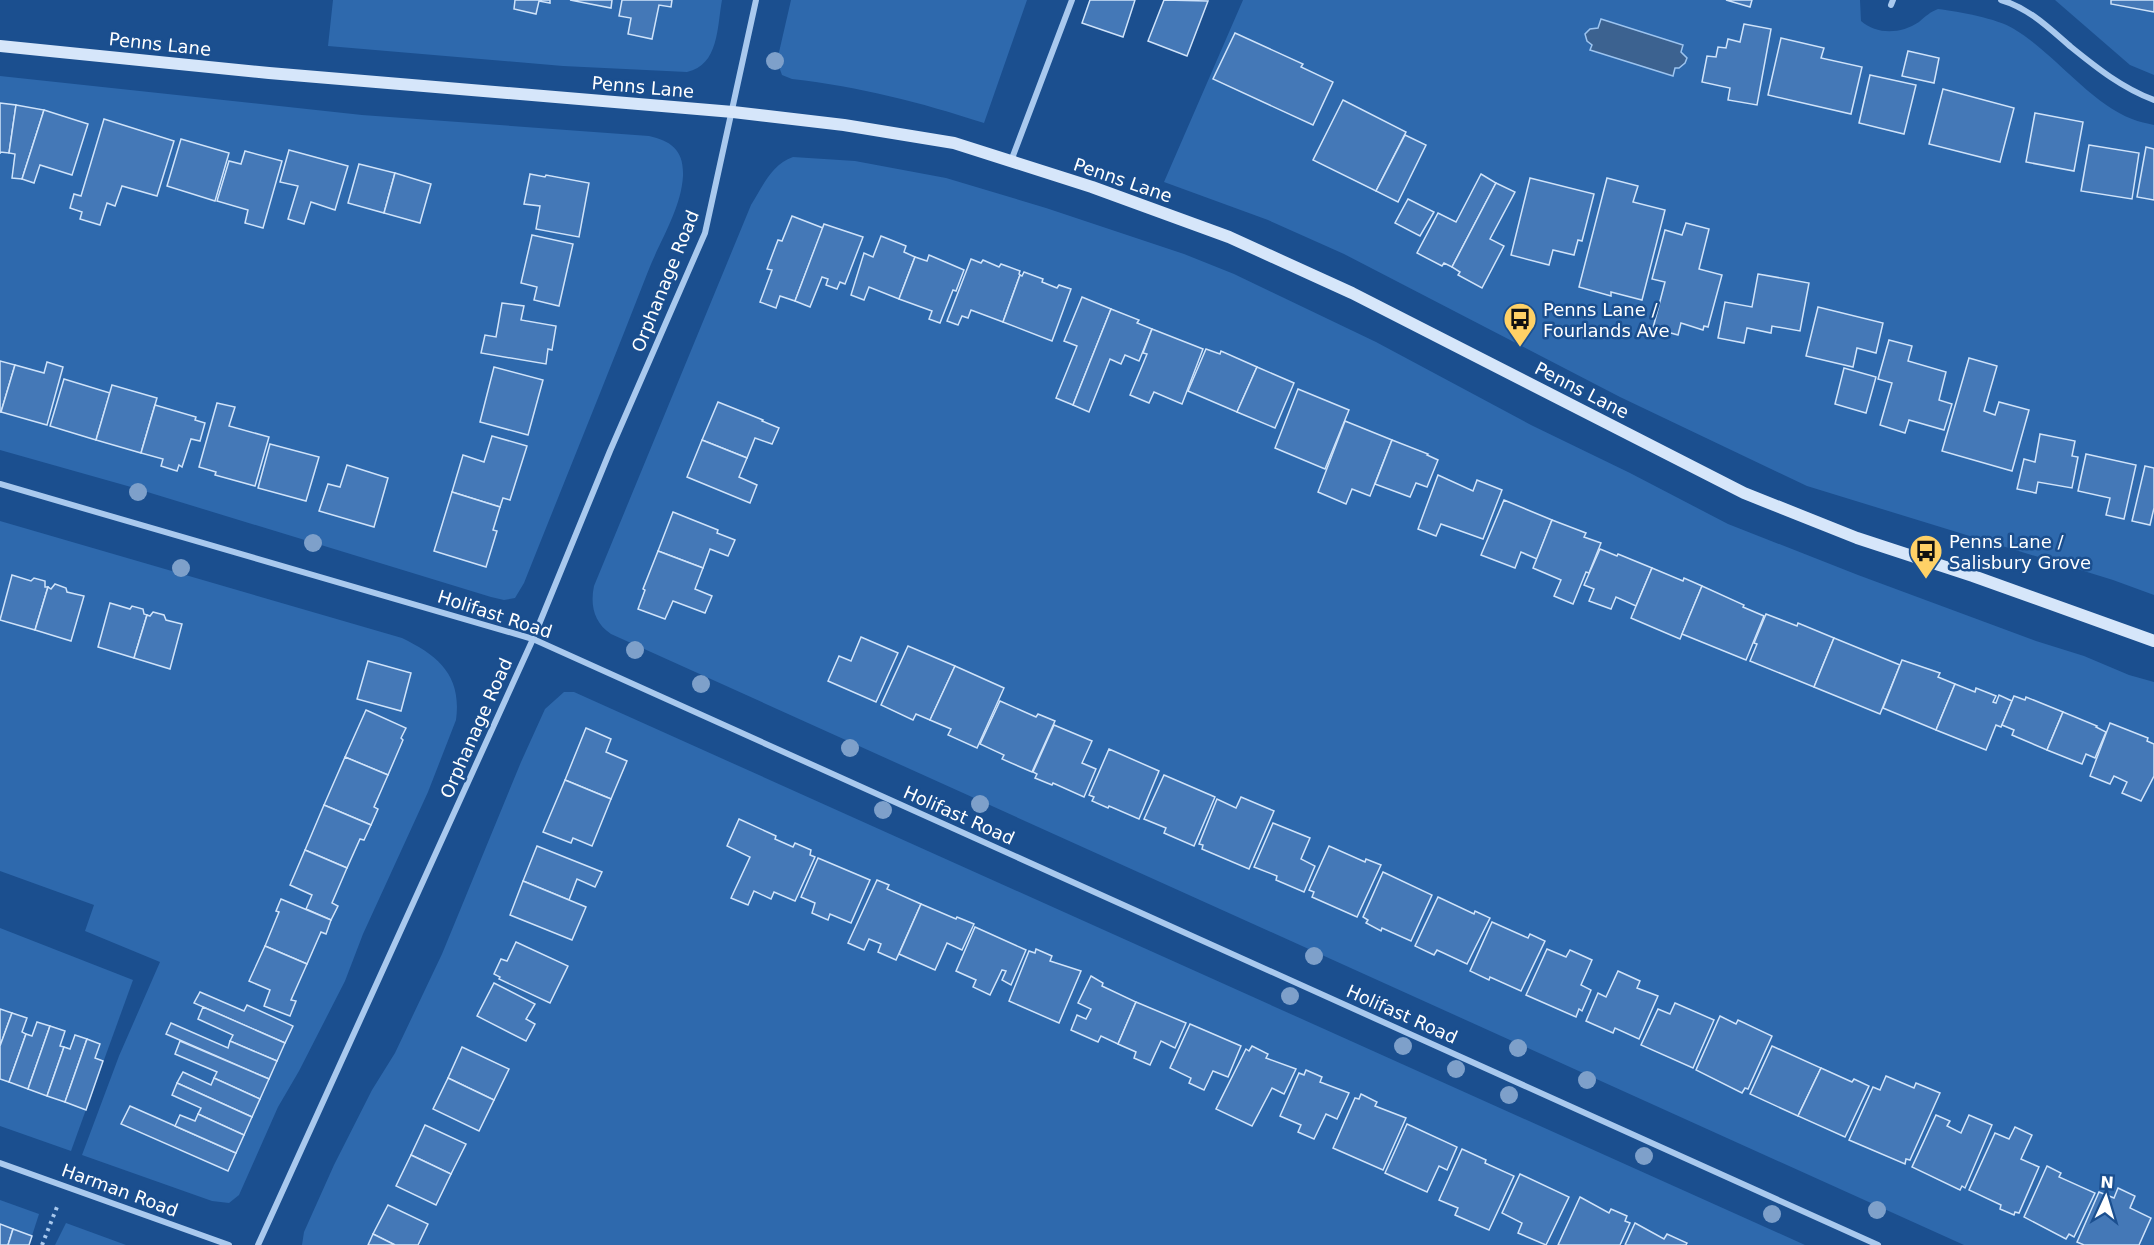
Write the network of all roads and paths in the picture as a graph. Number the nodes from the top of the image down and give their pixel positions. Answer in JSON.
{"nodes":[{"id":1,"x":756,"y":0,"type":"edge"},
{"id":2,"x":1072,"y":0,"type":"edge"},
{"id":3,"x":2001,"y":0,"type":"edge"},
{"id":4,"x":0,"y":46,"type":"edge"},
{"id":5,"x":2154,"y":100,"type":"edge"},
{"id":6,"x":733,"y":112,"type":"junction"},
{"id":7,"x":1011,"y":162,"type":"junction"},
{"id":8,"x":0,"y":484,"type":"edge"},
{"id":9,"x":532,"y":639,"type":"junction"},
{"id":10,"x":2154,"y":641,"type":"edge"},
{"id":11,"x":0,"y":1163,"type":"edge"},
{"id":12,"x":65,"y":1186,"type":"junction"},
{"id":13,"x":42,"y":1245,"type":"edge"},
{"id":14,"x":229,"y":1245,"type":"edge"},
{"id":15,"x":258,"y":1245,"type":"edge"},
{"id":16,"x":1878,"y":1245,"type":"edge"}],
"edges":[{"from":1,"to":6,"type":"street","name":"Orphanage Road"},
{"from":2,"to":7,"type":"street"},
{"from":3,"to":5,"type":"street"},
{"from":4,"to":6,"type":"main road","name":"Penns Lane"},
{"from":6,"to":7,"type":"main road","name":"Penns Lane"},
{"from":6,"to":9,"type":"street","name":"Orphanage Road"},
{"from":7,"to":10,"type":"main road","name":"Penns Lane"},
{"from":8,"to":9,"type":"street","name":"Holifast Road"},
{"from":9,"to":15,"type":"street","name":"Orphanage Road"},
{"from":9,"to":16,"type":"street","name":"Holifast Road"},
{"from":11,"to":12,"type":"street","name":"Harman Road"},
{"from":12,"to":13,"type":"path"},
{"from":12,"to":14,"type":"street","name":"Harman Road"}]}
